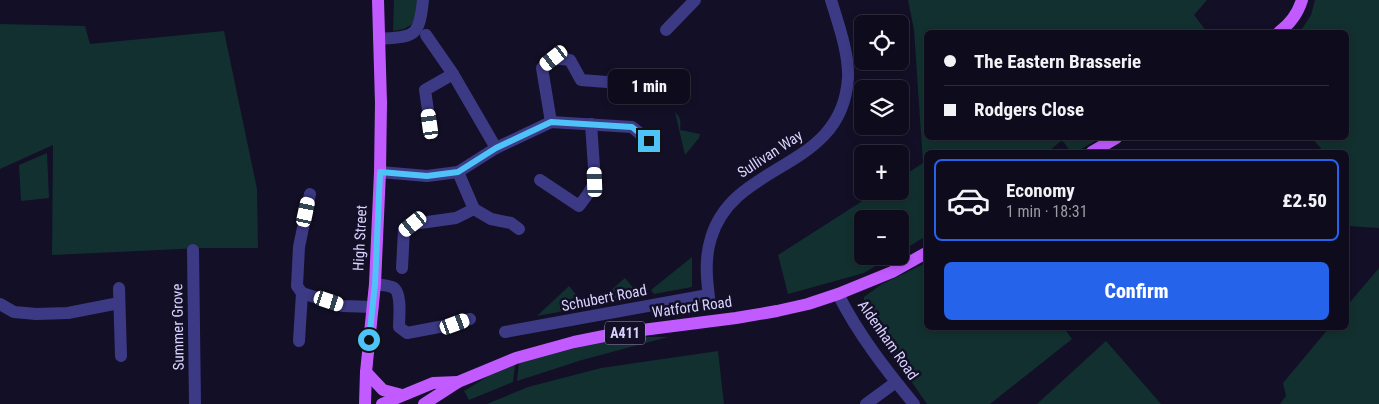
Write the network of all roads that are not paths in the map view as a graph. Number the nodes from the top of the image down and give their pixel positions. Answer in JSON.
{"nodes":[{"id":1,"x":378,"y":0,"type":"edge"},
{"id":2,"x":427,"y":0,"type":"edge"},
{"id":3,"x":695,"y":0,"type":"edge"},
{"id":4,"x":831,"y":0,"type":"edge"},
{"id":5,"x":1302,"y":0,"type":"edge"},
{"id":6,"x":666,"y":30,"type":"dead end"},
{"id":7,"x":1281,"y":30,"type":"edge"},
{"id":8,"x":426,"y":35,"type":"dead end"},
{"id":9,"x":379,"y":39,"type":"junction"},
{"id":10,"x":453,"y":74,"type":"junction"},
{"id":11,"x":607,"y":82,"type":"dead end"},
{"id":12,"x":551,"y":122,"type":"junction"},
{"id":13,"x":430,"y":124,"type":"dead end"},
{"id":14,"x":591,"y":124,"type":"junction"},
{"id":15,"x":1113,"y":140,"type":"edge"},
{"id":16,"x":649,"y":141,"type":"dead end"},
{"id":17,"x":496,"y":148,"type":"junction"},
{"id":18,"x":1095,"y":150,"type":"edge"},
{"id":19,"x":380,"y":172,"type":"junction"},
{"id":20,"x":458,"y":172,"type":"junction"},
{"id":21,"x":540,"y":180,"type":"dead end"},
{"id":22,"x":310,"y":194,"type":"dead end"},
{"id":23,"x":474,"y":209,"type":"junction"},
{"id":24,"x":519,"y":229,"type":"dead end"},
{"id":25,"x":193,"y":250,"type":"dead end"},
{"id":26,"x":924,"y":255,"type":"edge"},
{"id":27,"x":402,"y":268,"type":"dead end"},
{"id":28,"x":375,"y":284,"type":"junction"},
{"id":29,"x":119,"y":288,"type":"dead end"},
{"id":30,"x":299,"y":289,"type":"junction"},
{"id":31,"x":838,"y":294,"type":"junction"},
{"id":32,"x":709,"y":300,"type":"joint"},
{"id":33,"x":119,"y":303,"type":"junction"},
{"id":34,"x":0,"y":304,"type":"edge"},
{"id":35,"x":372,"y":307,"type":"junction"},
{"id":36,"x":470,"y":319,"type":"dead end"},
{"id":37,"x":505,"y":332,"type":"dead end"},
{"id":38,"x":299,"y":340,"type":"dead end"},
{"id":39,"x":121,"y":356,"type":"dead end"},
{"id":40,"x":366,"y":372,"type":"junction"},
{"id":41,"x":458,"y":382,"type":"junction"},
{"id":42,"x":896,"y":382,"type":"junction"},
{"id":43,"x":402,"y":395,"type":"junction"},
{"id":44,"x":195,"y":404,"type":"edge"},
{"id":45,"x":364,"y":404,"type":"edge"},
{"id":46,"x":382,"y":404,"type":"edge"},
{"id":47,"x":425,"y":404,"type":"edge"},
{"id":48,"x":866,"y":404,"type":"edge"},
{"id":49,"x":914,"y":404,"type":"edge"}],
"edges":[{"from":1,"to":9,"type":"main road","name":"High Street"},
{"from":2,"to":9,"type":"street"},
{"from":3,"to":6,"type":"street"},
{"from":4,"to":32,"type":"street","name":"Sullivan Way"},
{"from":5,"to":7,"type":"main road"},
{"from":8,"to":10,"type":"street"},
{"from":9,"to":19,"type":"main road","name":"High Street"},
{"from":10,"to":13,"type":"street"},
{"from":10,"to":17,"type":"street"},
{"from":11,"to":12,"type":"street"},
{"from":12,"to":14,"type":"street"},
{"from":12,"to":17,"type":"street"},
{"from":14,"to":16,"type":"street"},
{"from":14,"to":21,"type":"street"},
{"from":15,"to":18,"type":"main road"},
{"from":17,"to":20,"type":"street"},
{"from":19,"to":20,"type":"street"},
{"from":19,"to":28,"type":"main road","name":"High Street"},
{"from":20,"to":23,"type":"street"},
{"from":22,"to":30,"type":"street"},
{"from":23,"to":24,"type":"street"},
{"from":23,"to":27,"type":"street"},
{"from":25,"to":44,"type":"street","name":"Summer Grove"},
{"from":26,"to":31,"type":"main road","name":"Watford Road","number":"A411"},
{"from":28,"to":35,"type":"main road","name":"High Street"},
{"from":28,"to":36,"type":"street"},
{"from":29,"to":33,"type":"street"},
{"from":30,"to":35,"type":"street"},
{"from":30,"to":38,"type":"street"},
{"from":31,"to":41,"type":"main road","name":"Watford Road","number":"A411"},
{"from":31,"to":42,"type":"street","name":"Aldenham Road"},
{"from":32,"to":37,"type":"street","name":"Schubert Road"},
{"from":33,"to":34,"type":"street"},
{"from":33,"to":39,"type":"street"},
{"from":35,"to":40,"type":"main road","name":"High Street"},
{"from":40,"to":43,"type":"main road"},
{"from":40,"to":45,"type":"main road","name":"High Street"},
{"from":41,"to":43,"type":"main road","name":"Watford Road"},
{"from":41,"to":47,"type":"main road","name":"Watford Road"},
{"from":42,"to":48,"type":"street"},
{"from":42,"to":49,"type":"street","name":"Aldenham Road"},
{"from":43,"to":46,"type":"main road","name":"Watford Road"}]}
